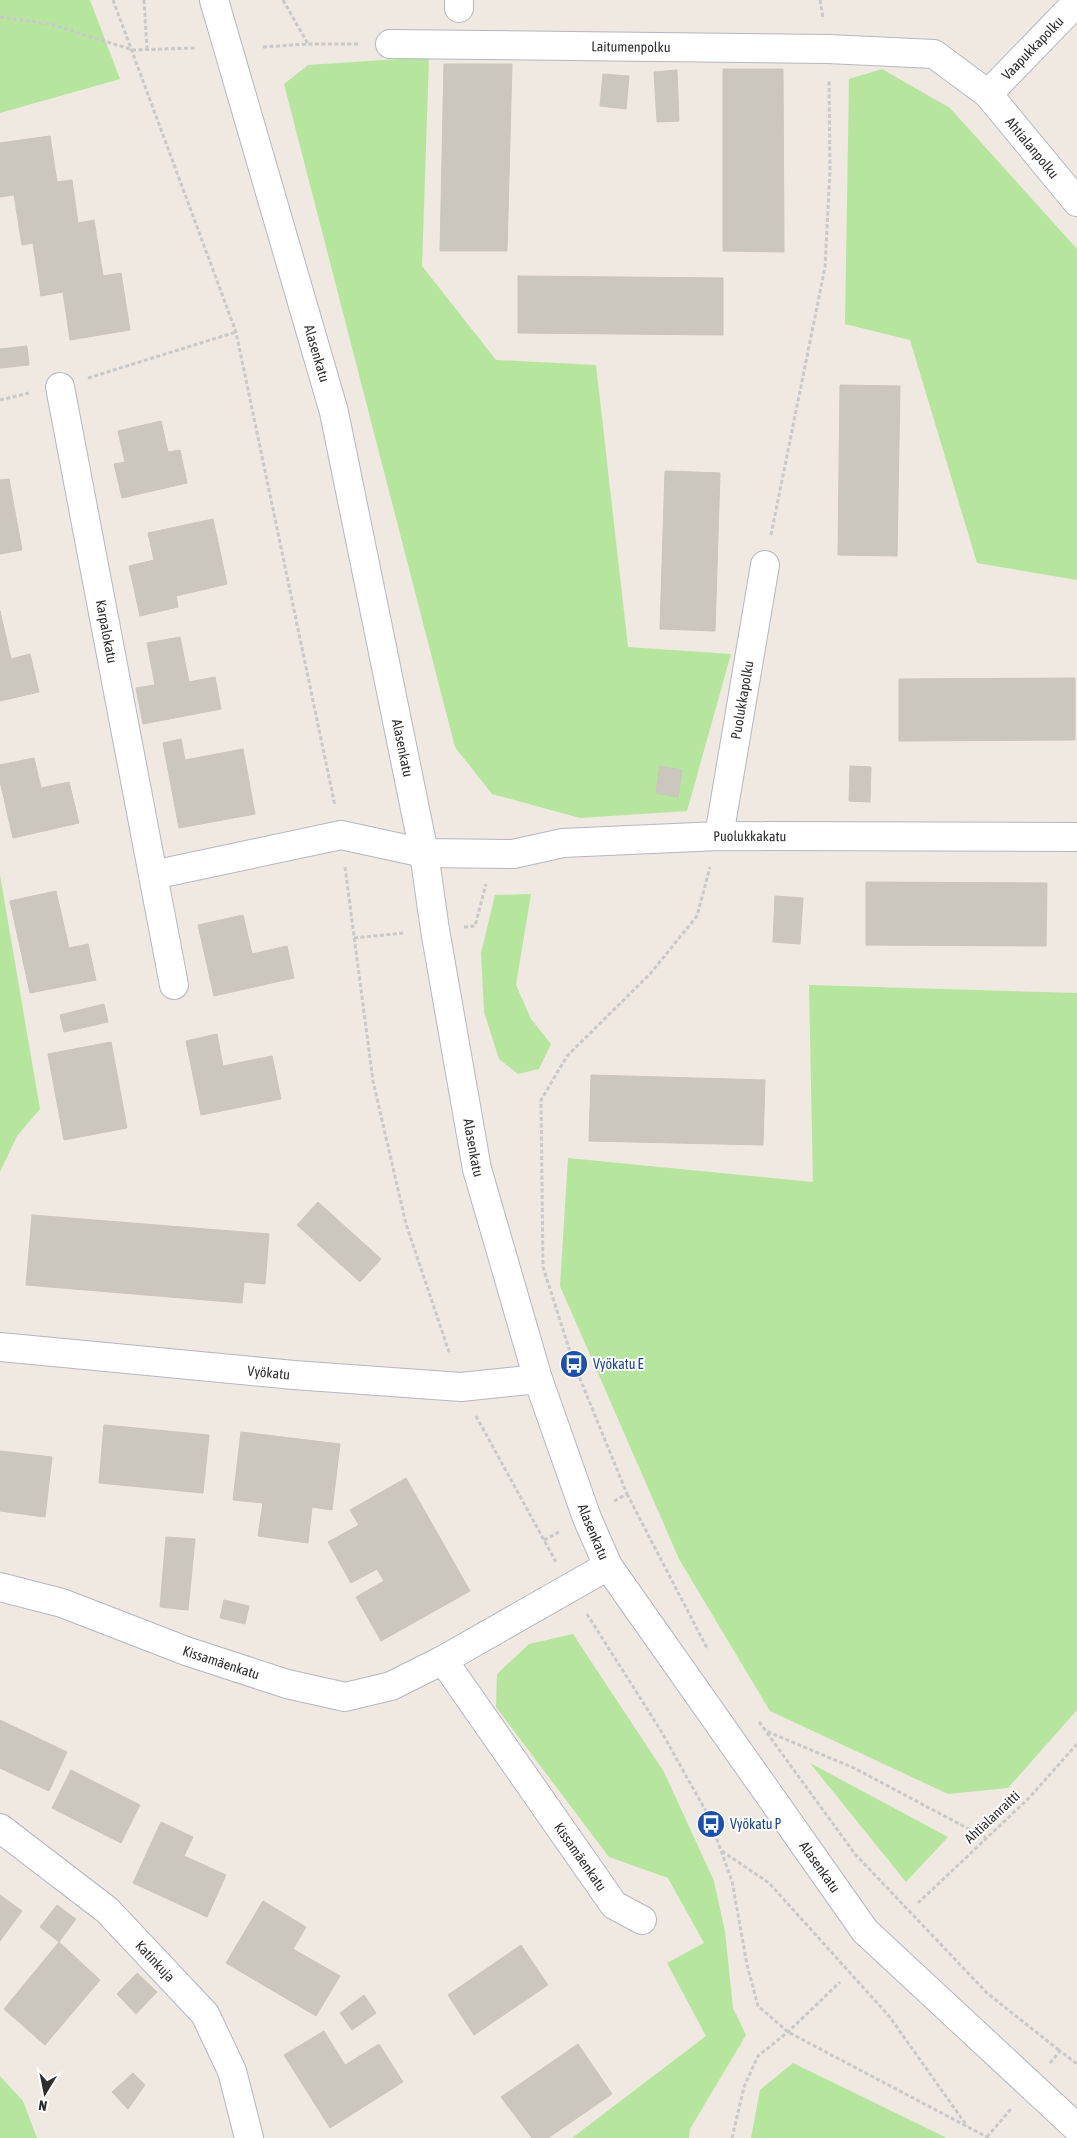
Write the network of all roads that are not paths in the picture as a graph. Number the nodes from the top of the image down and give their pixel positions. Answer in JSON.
{"nodes":[{"id":1,"x":214,"y":0,"type":"edge"},
{"id":2,"x":1077,"y":2,"type":"edge"},
{"id":3,"x":390,"y":44,"type":"road end"},
{"id":4,"x":988,"y":94,"type":"junction"},
{"id":5,"x":1077,"y":202,"type":"edge"},
{"id":6,"x":60,"y":387,"type":"road end"},
{"id":7,"x":765,"y":565,"type":"road end"},
{"id":8,"x":719,"y":836,"type":"junction"},
{"id":9,"x":1077,"y":837,"type":"edge"},
{"id":10,"x":424,"y":853,"type":"junction"},
{"id":11,"x":152,"y":874,"type":"junction"},
{"id":12,"x":174,"y":985,"type":"dead end"},
{"id":13,"x":0,"y":1348,"type":"edge"},
{"id":14,"x":538,"y":1379,"type":"junction"},
{"id":15,"x":608,"y":1566,"type":"junction"},
{"id":16,"x":0,"y":1587,"type":"edge"},
{"id":17,"x":442,"y":1660,"type":"junction"},
{"id":18,"x":0,"y":1828,"type":"edge"},
{"id":19,"x":642,"y":1920,"type":"dead end"},
{"id":20,"x":1077,"y":2128,"type":"edge"},
{"id":21,"x":249,"y":2138,"type":"edge"}],
"edges":[{"from":1,"to":10,"type":"street","name":"Alasenkatu"},
{"from":2,"to":4,"type":"street","name":"Vaapukkapolku"},
{"from":3,"to":4,"type":"street","name":"Laitumenpolku"},
{"from":4,"to":5,"type":"street","name":"Ahtialanpolku"},
{"from":6,"to":11,"type":"street","name":"Karpalokatu"},
{"from":7,"to":8,"type":"street","name":"Puolukkapolku"},
{"from":8,"to":9,"type":"street","name":"Puolukkakatu"},
{"from":8,"to":10,"type":"street","name":"Puolukkakatu"},
{"from":10,"to":11,"type":"street"},
{"from":10,"to":14,"type":"street","name":"Alasenkatu"},
{"from":11,"to":12,"type":"street","name":"Karpalokatu"},
{"from":13,"to":14,"type":"street","name":"Vyökatu"},
{"from":14,"to":15,"type":"street","name":"Alasenkatu"},
{"from":15,"to":17,"type":"street","name":"Kissamäenkatu"},
{"from":15,"to":20,"type":"street","name":"Alasenkatu"},
{"from":16,"to":17,"type":"street","name":"Kissamäenkatu"},
{"from":17,"to":19,"type":"street","name":"Kissamäenkatu"},
{"from":18,"to":21,"type":"street","name":"Katinkuja"}]}
